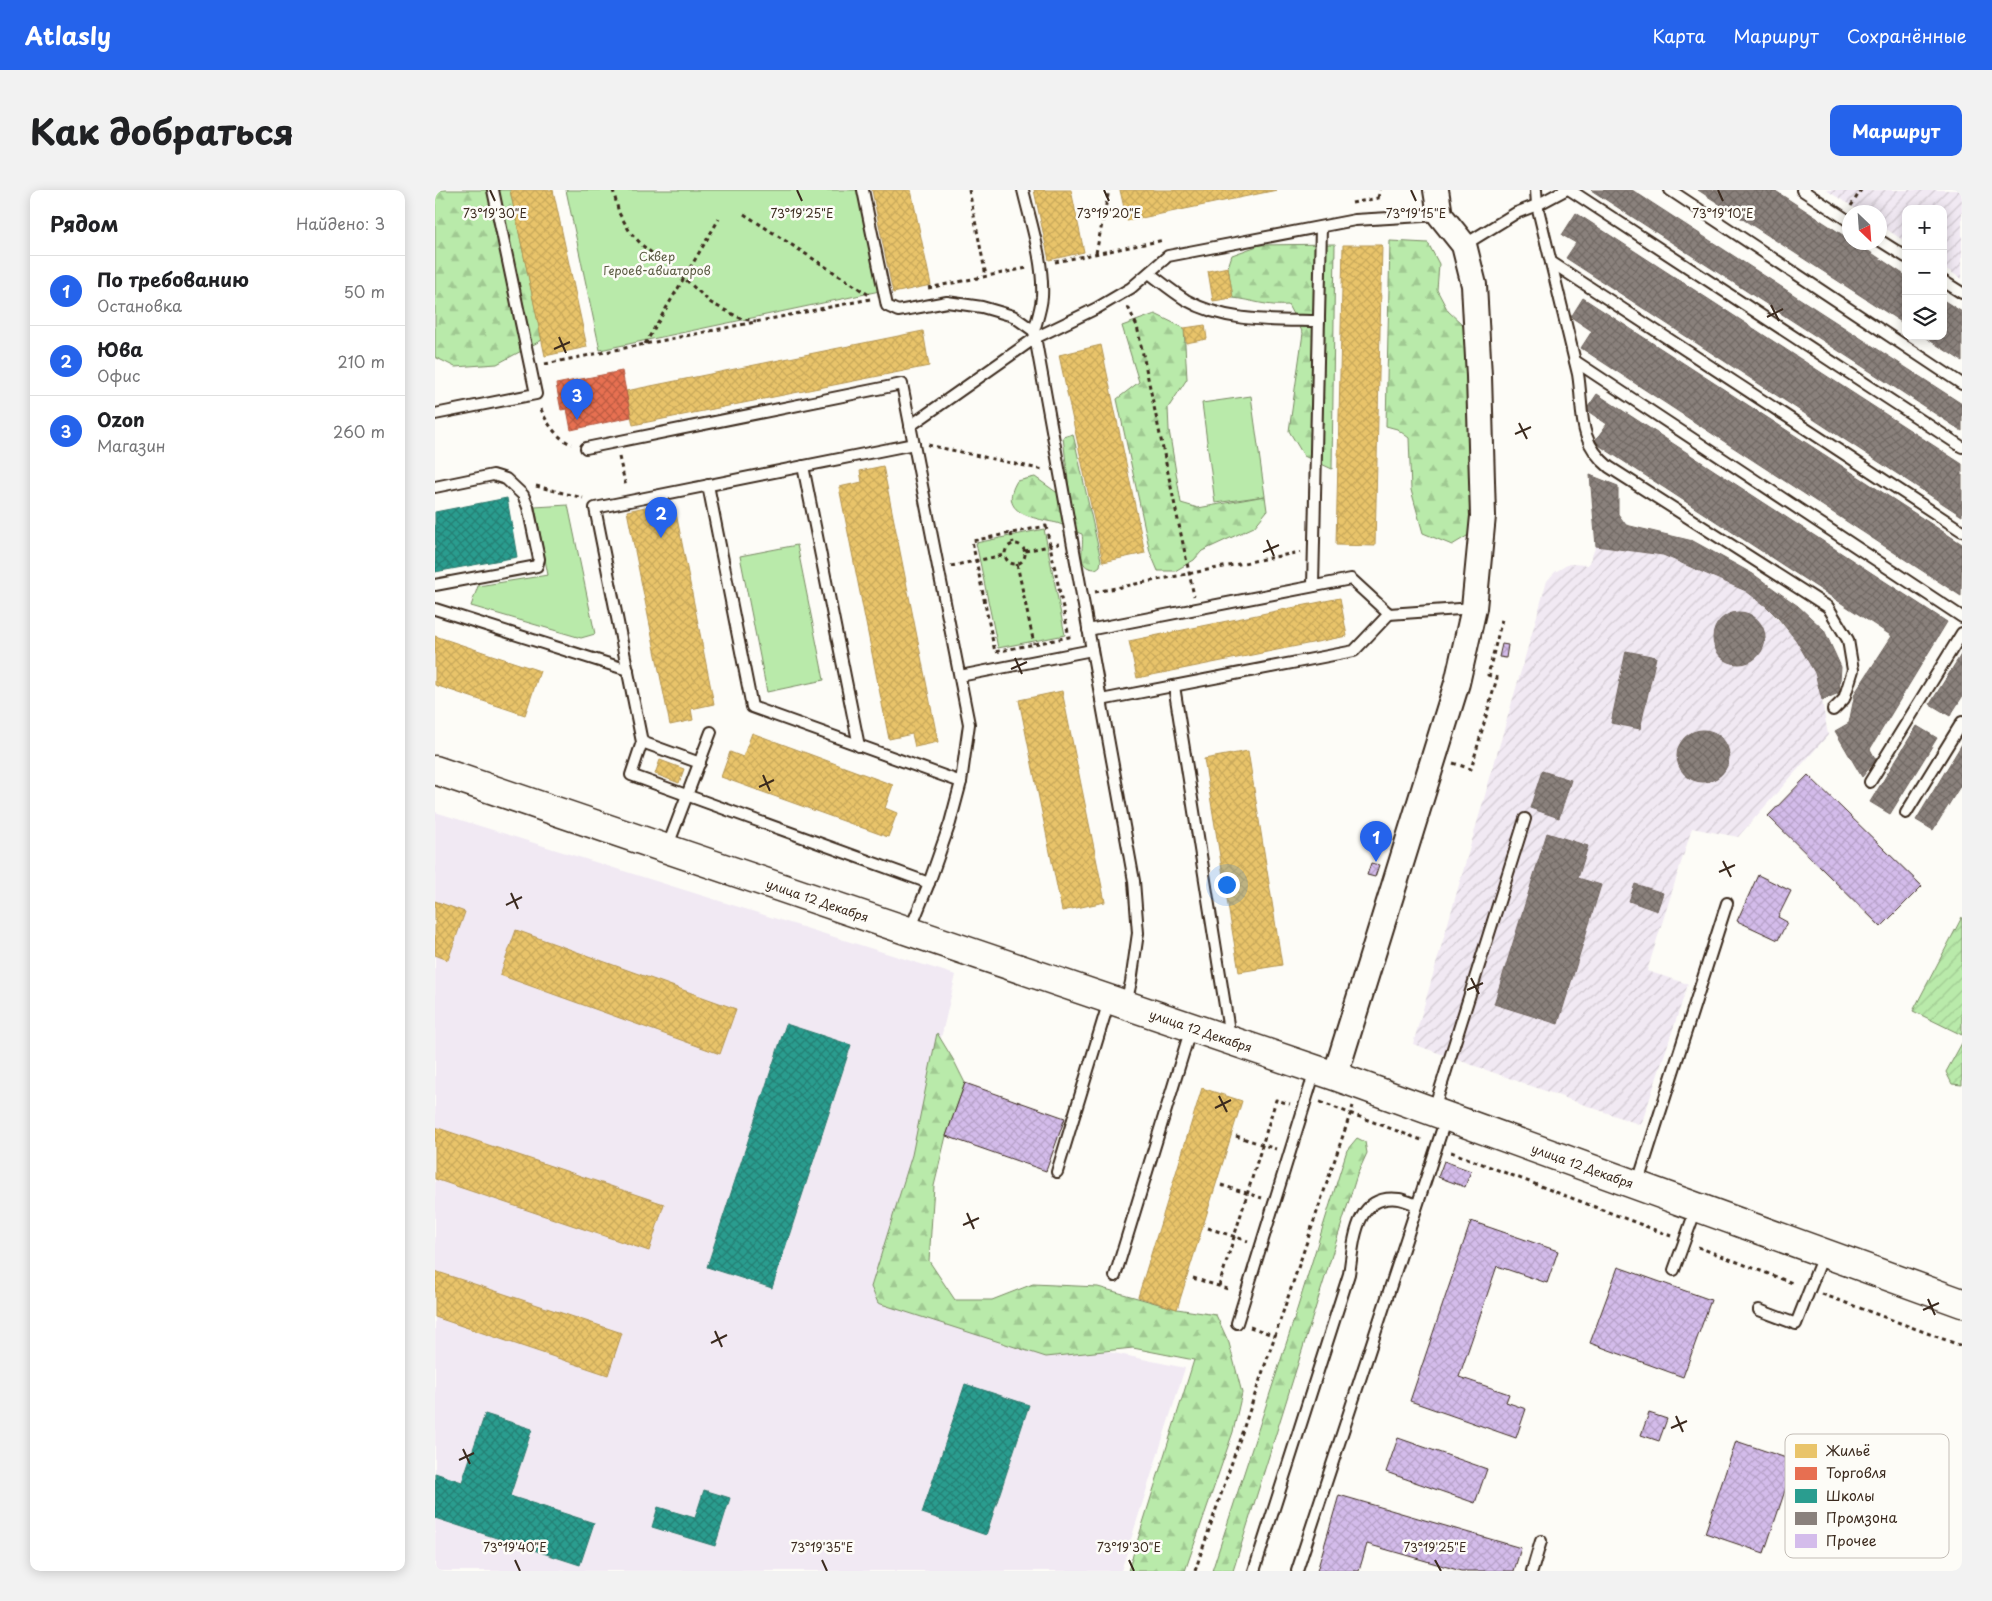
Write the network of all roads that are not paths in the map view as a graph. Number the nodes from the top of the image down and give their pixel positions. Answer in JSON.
{"nodes":[{"id":1,"x":493,"y":190,"type":"edge"},
{"id":2,"x":863,"y":190,"type":"edge"},
{"id":3,"x":1023,"y":190,"type":"edge"},
{"id":4,"x":1436,"y":190,"type":"edge"},
{"id":5,"x":1536,"y":190,"type":"edge"},
{"id":6,"x":1565,"y":190,"type":"edge"},
{"id":7,"x":1570,"y":190,"type":"edge"},
{"id":8,"x":1669,"y":190,"type":"edge"},
{"id":9,"x":1802,"y":190,"type":"edge"},
{"id":10,"x":1537,"y":205,"type":"junction"},
{"id":11,"x":1440,"y":215,"type":"junction"},
{"id":12,"x":1842,"y":216,"type":"edge"},
{"id":13,"x":1321,"y":226,"type":"junction"},
{"id":14,"x":1463,"y":244,"type":"junction"},
{"id":15,"x":1887,"y":245,"type":"edge"},
{"id":16,"x":1902,"y":254,"type":"edge"},
{"id":17,"x":1551,"y":262,"type":"junction"},
{"id":18,"x":1149,"y":273,"type":"junction"},
{"id":19,"x":1947,"y":284,"type":"edge"},
{"id":20,"x":1962,"y":293,"type":"edge"},
{"id":21,"x":1319,"y":321,"type":"junction"},
{"id":22,"x":1035,"y":335,"type":"junction"},
{"id":23,"x":1575,"y":361,"type":"junction"},
{"id":24,"x":1962,"y":384,"type":"edge"},
{"id":25,"x":435,"y":414,"type":"edge"},
{"id":26,"x":910,"y":426,"type":"junction"},
{"id":27,"x":914,"y":444,"type":"junction"},
{"id":28,"x":1962,"y":447,"type":"edge"},
{"id":29,"x":586,"y":448,"type":"road end"},
{"id":30,"x":803,"y":466,"type":"junction"},
{"id":31,"x":708,"y":485,"type":"junction"},
{"id":32,"x":435,"y":487,"type":"edge"},
{"id":33,"x":1962,"y":531,"type":"edge"},
{"id":34,"x":435,"y":585,"type":"edge"},
{"id":35,"x":1313,"y":586,"type":"junction"},
{"id":36,"x":1473,"y":608,"type":"junction"},
{"id":37,"x":435,"y":609,"type":"edge"},
{"id":38,"x":1389,"y":614,"type":"junction"},
{"id":39,"x":1962,"y":616,"type":"edge"},
{"id":40,"x":1089,"y":630,"type":"junction"},
{"id":41,"x":1962,"y":633,"type":"edge"},
{"id":42,"x":1092,"y":650,"type":"junction"},
{"id":43,"x":628,"y":670,"type":"junction"},
{"id":44,"x":960,"y":676,"type":"junction"},
{"id":45,"x":1173,"y":686,"type":"junction"},
{"id":46,"x":1101,"y":700,"type":"junction"},
{"id":47,"x":1833,"y":710,"type":"dead end"},
{"id":48,"x":1962,"y":722,"type":"edge"},
{"id":49,"x":711,"y":732,"type":"dead end"},
{"id":50,"x":642,"y":742,"type":"junction"},
{"id":51,"x":859,"y":746,"type":"junction"},
{"id":52,"x":700,"y":763,"type":"junction"},
{"id":53,"x":435,"y":770,"type":"edge"},
{"id":54,"x":961,"y":782,"type":"junction"},
{"id":55,"x":1870,"y":782,"type":"dead end"},
{"id":56,"x":688,"y":796,"type":"junction"},
{"id":57,"x":1906,"y":813,"type":"dead end"},
{"id":58,"x":1525,"y":819,"type":"dead end"},
{"id":59,"x":667,"y":849,"type":"junction"},
{"id":60,"x":929,"y":883,"type":"junction"},
{"id":61,"x":1727,"y":904,"type":"dead end"},
{"id":62,"x":910,"y":931,"type":"junction"},
{"id":63,"x":1118,"y":1002,"type":"junction"},
{"id":64,"x":1191,"y":1028,"type":"junction"},
{"id":65,"x":1231,"y":1040,"type":"junction"},
{"id":66,"x":1337,"y":1078,"type":"junction"},
{"id":67,"x":1440,"y":1115,"type":"junction"},
{"id":68,"x":1057,"y":1172,"type":"dead end"},
{"id":69,"x":1637,"y":1186,"type":"junction"},
{"id":70,"x":1417,"y":1205,"type":"junction"},
{"id":71,"x":1696,"y":1208,"type":"junction"},
{"id":72,"x":1824,"y":1252,"type":"junction"},
{"id":73,"x":1674,"y":1270,"type":"dead end"},
{"id":74,"x":1115,"y":1276,"type":"dead end"},
{"id":75,"x":1962,"y":1303,"type":"edge"},
{"id":76,"x":1759,"y":1310,"type":"dead end"},
{"id":77,"x":1237,"y":1323,"type":"road end"},
{"id":78,"x":1541,"y":1541,"type":"dead end"},
{"id":79,"x":1254,"y":1571,"type":"edge"},
{"id":80,"x":1297,"y":1571,"type":"edge"},
{"id":81,"x":1532,"y":1571,"type":"edge"}],
"edges":[{"from":1,"to":25,"type":"lane"},
{"from":2,"to":22,"type":"lane"},
{"from":3,"to":22,"type":"lane"},
{"from":4,"to":11,"type":"street"},
{"from":5,"to":10,"type":"lane"},
{"from":6,"to":10,"type":"lane"},
{"from":7,"to":28,"type":"lane"},
{"from":8,"to":24,"type":"lane"},
{"from":9,"to":12,"type":"lane"},
{"from":10,"to":14,"type":"lane"},
{"from":10,"to":17,"type":"lane"},
{"from":11,"to":13,"type":"lane"},
{"from":11,"to":14,"type":"street"},
{"from":13,"to":18,"type":"lane"},
{"from":13,"to":21,"type":"lane"},
{"from":14,"to":36,"type":"street"},
{"from":15,"to":16,"type":"lane"},
{"from":17,"to":23,"type":"lane"},
{"from":17,"to":33,"type":"lane"},
{"from":18,"to":21,"type":"lane"},
{"from":18,"to":22,"type":"lane"},
{"from":19,"to":20,"type":"lane"},
{"from":21,"to":35,"type":"lane"},
{"from":22,"to":26,"type":"lane"},
{"from":22,"to":40,"type":"lane"},
{"from":23,"to":39,"type":"lane"},
{"from":23,"to":47,"type":"lane"},
{"from":26,"to":27,"type":"lane"},
{"from":26,"to":29,"type":"lane"},
{"from":27,"to":30,"type":"lane"},
{"from":27,"to":44,"type":"lane"},
{"from":30,"to":31,"type":"lane"},
{"from":30,"to":51,"type":"lane"},
{"from":31,"to":43,"type":"lane"},
{"from":31,"to":51,"type":"lane"},
{"from":32,"to":34,"type":"lane"},
{"from":35,"to":38,"type":"lane"},
{"from":35,"to":40,"type":"lane"},
{"from":36,"to":38,"type":"lane"},
{"from":36,"to":66,"type":"street"},
{"from":37,"to":43,"type":"lane"},
{"from":38,"to":45,"type":"lane"},
{"from":40,"to":42,"type":"lane"},
{"from":41,"to":55,"type":"lane"},
{"from":42,"to":44,"type":"lane"},
{"from":42,"to":46,"type":"lane"},
{"from":43,"to":50,"type":"lane"},
{"from":44,"to":54,"type":"lane"},
{"from":45,"to":46,"type":"lane"},
{"from":45,"to":65,"type":"lane"},
{"from":46,"to":63,"type":"lane"},
{"from":48,"to":57,"type":"lane"},
{"from":49,"to":52,"type":"lane"},
{"from":50,"to":52,"type":"lane"},
{"from":50,"to":56,"type":"lane"},
{"from":51,"to":54,"type":"lane"},
{"from":52,"to":56,"type":"lane"},
{"from":53,"to":59,"type":"main road","name":"улица 12 Декабря"},
{"from":54,"to":60,"type":"lane"},
{"from":56,"to":59,"type":"lane"},
{"from":56,"to":60,"type":"lane"},
{"from":58,"to":67,"type":"lane"},
{"from":59,"to":62,"type":"main road","name":"улица 12 Декабря"},
{"from":60,"to":62,"type":"lane"},
{"from":61,"to":69,"type":"lane"},
{"from":62,"to":63,"type":"main road","name":"улица 12 Декабря"},
{"from":63,"to":64,"type":"main road","name":"улица 12 Декабря"},
{"from":63,"to":68,"type":"lane"},
{"from":64,"to":65,"type":"main road","name":"улица 12 Декабря"},
{"from":64,"to":74,"type":"lane"},
{"from":65,"to":66,"type":"main road","name":"улица 12 Декабря"},
{"from":66,"to":67,"type":"main road","name":"улица 12 Декабря"},
{"from":66,"to":77,"type":"lane"},
{"from":67,"to":69,"type":"main road","name":"улица 12 Декабря"},
{"from":67,"to":70,"type":"lane"},
{"from":69,"to":71,"type":"main road","name":"улица 12 Декабря"},
{"from":70,"to":79,"type":"lane"},
{"from":70,"to":80,"type":"lane"},
{"from":71,"to":72,"type":"main road","name":"улица 12 Декабря"},
{"from":71,"to":73,"type":"lane"},
{"from":72,"to":75,"type":"main road","name":"улица 12 Декабря"},
{"from":72,"to":76,"type":"lane"},
{"from":78,"to":81,"type":"lane"}]}
